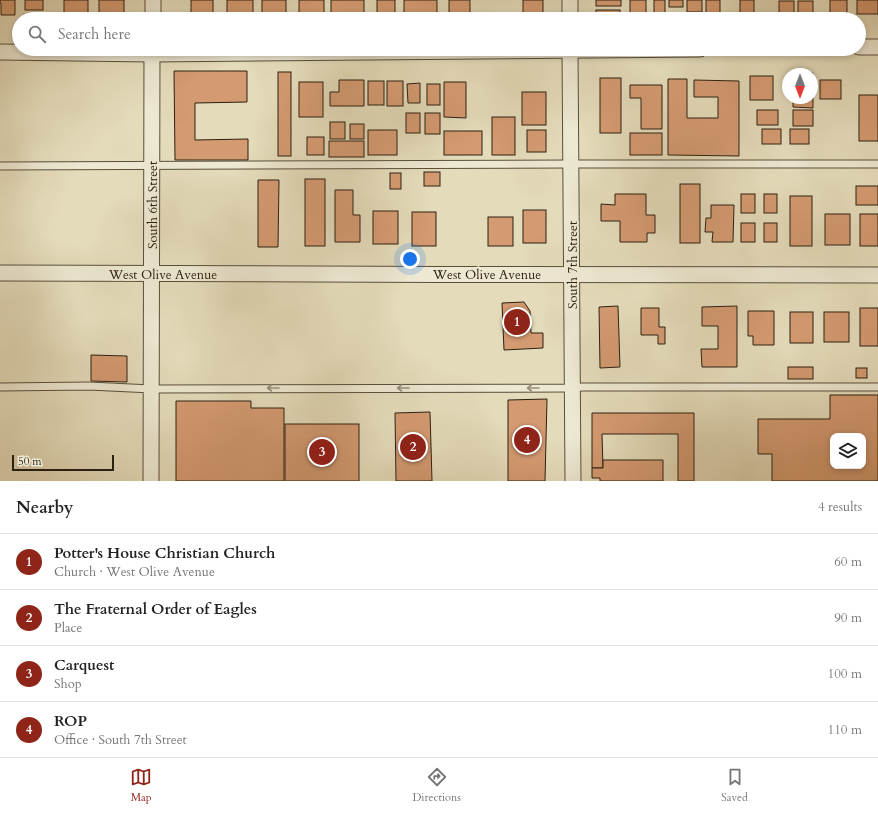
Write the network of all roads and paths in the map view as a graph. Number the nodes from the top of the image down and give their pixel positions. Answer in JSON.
{"nodes":[{"id":1,"x":153,"y":0,"type":"edge"},
{"id":2,"x":570,"y":0,"type":"edge"},
{"id":3,"x":153,"y":12,"type":"edge"},
{"id":4,"x":570,"y":12,"type":"edge"},
{"id":5,"x":878,"y":47,"type":"edge"},
{"id":6,"x":866,"y":48,"type":"edge"},
{"id":7,"x":0,"y":52,"type":"edge"},
{"id":8,"x":12,"y":52,"type":"edge"},
{"id":9,"x":152,"y":56,"type":"edge"},
{"id":10,"x":570,"y":56,"type":"edge"},
{"id":11,"x":571,"y":164,"type":"junction"},
{"id":12,"x":878,"y":164,"type":"edge"},
{"id":13,"x":152,"y":165,"type":"junction"},
{"id":14,"x":0,"y":166,"type":"edge"},
{"id":15,"x":0,"y":273,"type":"edge"},
{"id":16,"x":152,"y":274,"type":"junction"},
{"id":17,"x":572,"y":274,"type":"junction"},
{"id":18,"x":878,"y":276,"type":"edge"},
{"id":19,"x":0,"y":387,"type":"edge"},
{"id":20,"x":152,"y":388,"type":"junction"},
{"id":21,"x":572,"y":388,"type":"junction"},
{"id":22,"x":878,"y":388,"type":"edge"},
{"id":23,"x":151,"y":481,"type":"edge"},
{"id":24,"x":573,"y":481,"type":"edge"}],
"edges":[{"from":1,"to":3,"type":"street"},
{"from":2,"to":4,"type":"street"},
{"from":5,"to":6,"type":"street"},
{"from":7,"to":8,"type":"street"},
{"from":9,"to":13,"type":"street","name":"South 6th Street"},
{"from":10,"to":11,"type":"street","name":"South 7th Street"},
{"from":11,"to":12,"type":"lane"},
{"from":11,"to":13,"type":"lane"},
{"from":11,"to":17,"type":"street","name":"South 7th Street"},
{"from":13,"to":14,"type":"lane"},
{"from":13,"to":16,"type":"street","name":"South 6th Street"},
{"from":15,"to":16,"type":"street","name":"West Olive Avenue"},
{"from":16,"to":17,"type":"street","name":"West Olive Avenue"},
{"from":16,"to":20,"type":"street","name":"South 6th Street"},
{"from":17,"to":18,"type":"street","name":"West Olive Avenue"},
{"from":17,"to":21,"type":"street","name":"South 7th Street"},
{"from":19,"to":20,"type":"lane"},
{"from":21,"to":20,"type":"lane","one_way":true},
{"from":20,"to":23,"type":"street","name":"South 6th Street"},
{"from":21,"to":22,"type":"lane"},
{"from":21,"to":24,"type":"street","name":"South 7th Street"}]}
